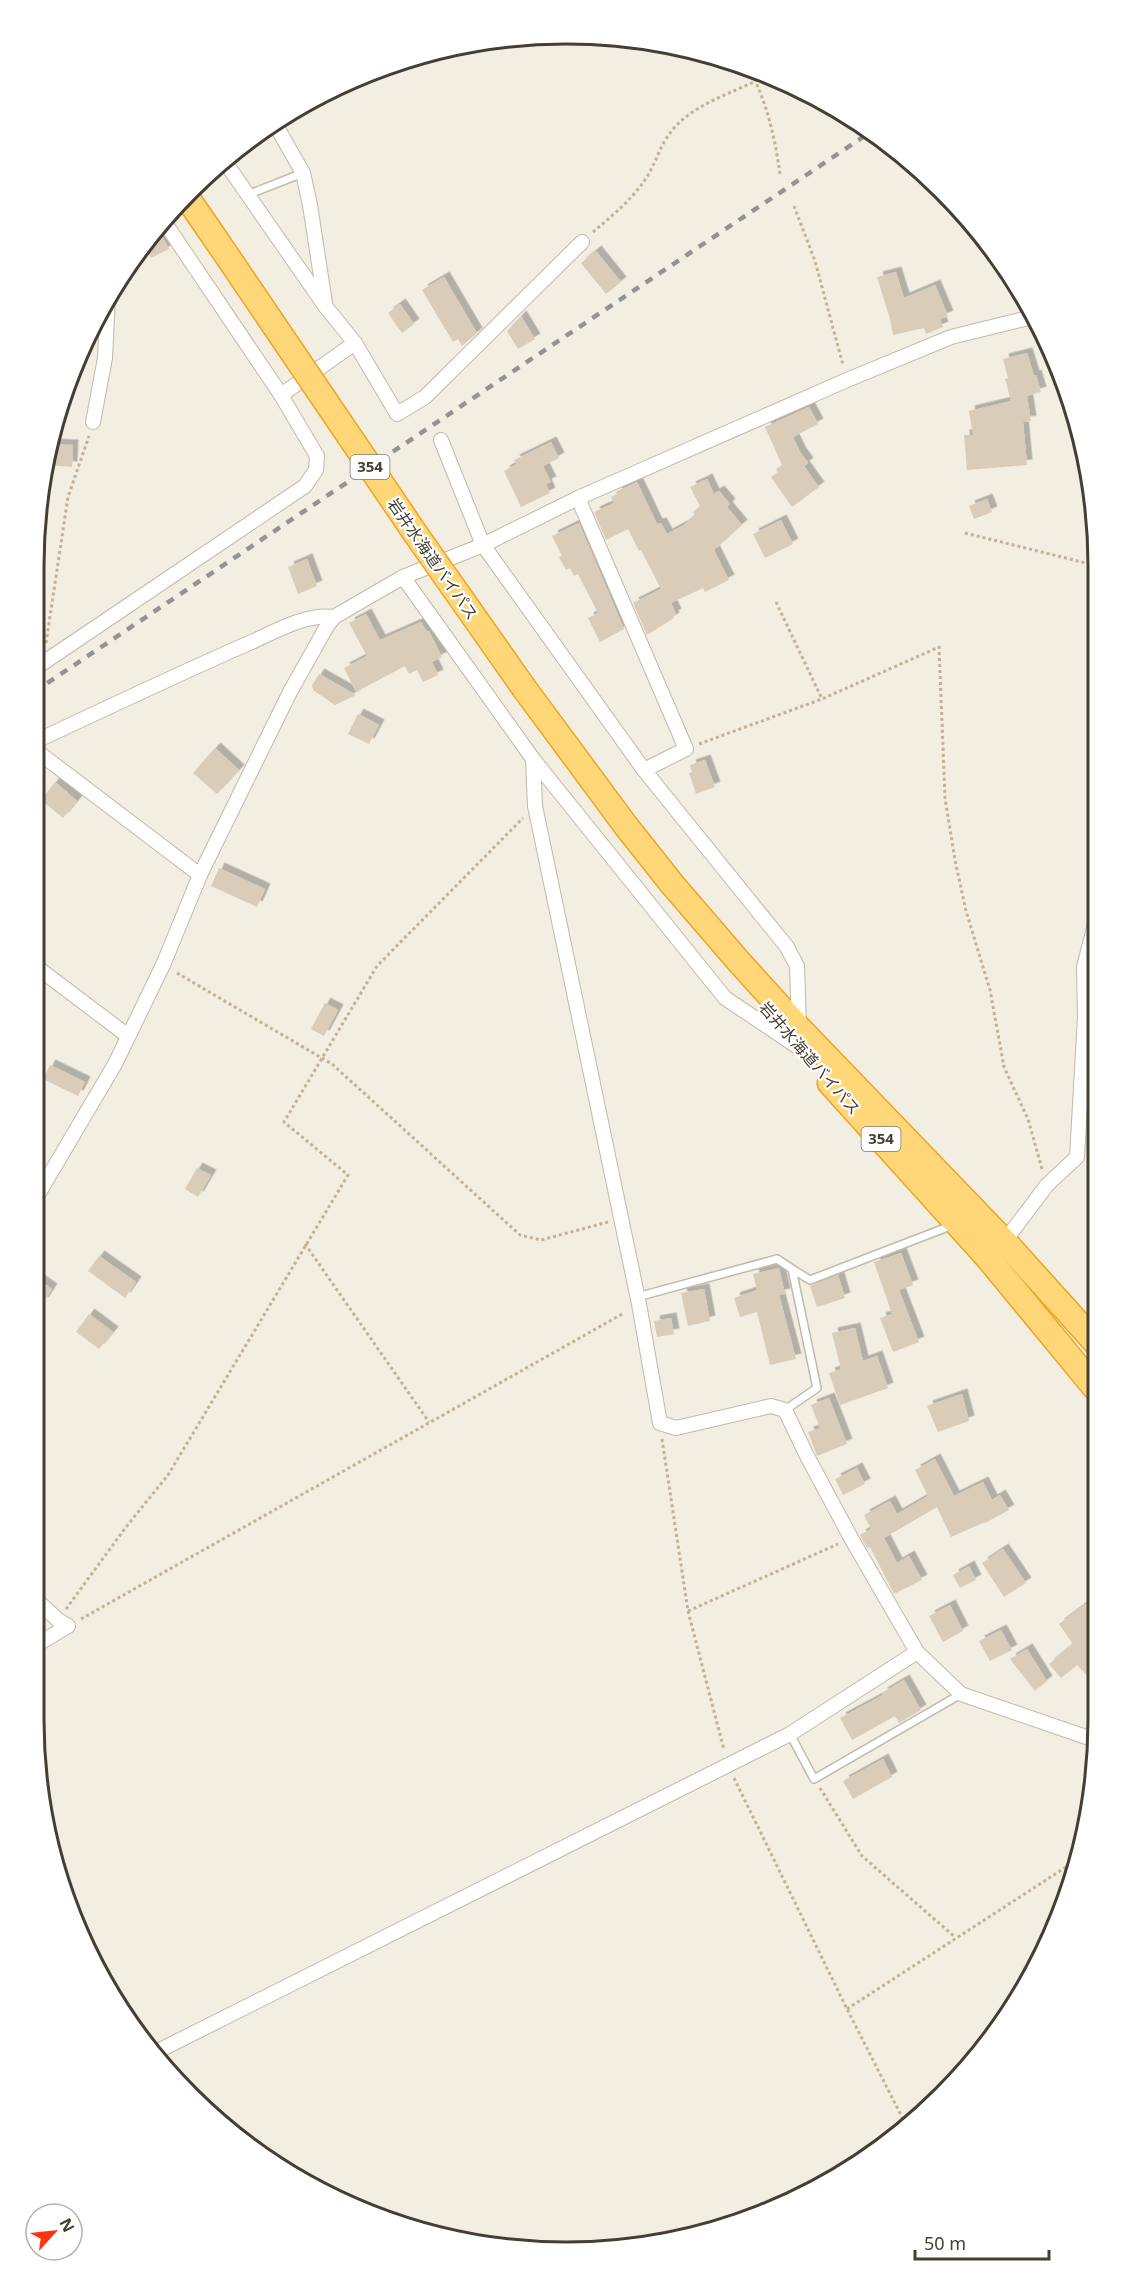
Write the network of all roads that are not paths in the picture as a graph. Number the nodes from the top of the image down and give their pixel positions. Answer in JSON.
{"nodes":[{"id":1,"x":278,"y":129,"type":"edge"},
{"id":2,"x":228,"y":167,"type":"edge"},
{"id":3,"x":303,"y":173,"type":"junction"},
{"id":4,"x":247,"y":195,"type":"junction"},
{"id":5,"x":190,"y":202,"type":"edge"},
{"id":6,"x":168,"y":227,"type":"edge"},
{"id":7,"x":582,"y":242,"type":"road end"},
{"id":8,"x":325,"y":306,"type":"junction"},
{"id":9,"x":107,"y":315,"type":"edge"},
{"id":10,"x":1025,"y":319,"type":"edge"},
{"id":11,"x":355,"y":343,"type":"junction"},
{"id":12,"x":281,"y":395,"type":"junction"},
{"id":13,"x":93,"y":422,"type":"road end"},
{"id":14,"x":441,"y":440,"type":"dead end"},
{"id":15,"x":578,"y":498,"type":"junction"},
{"id":16,"x":483,"y":545,"type":"junction"},
{"id":17,"x":403,"y":577,"type":"junction"},
{"id":18,"x":334,"y":617,"type":"junction"},
{"id":19,"x":44,"y":663,"type":"edge"},
{"id":20,"x":44,"y":737,"type":"edge"},
{"id":21,"x":44,"y":757,"type":"edge"},
{"id":22,"x":533,"y":759,"type":"junction"},
{"id":23,"x":644,"y":770,"type":"junction"},
{"id":24,"x":201,"y":875,"type":"junction"},
{"id":25,"x":1088,"y":951,"type":"edge"},
{"id":26,"x":44,"y":972,"type":"edge"},
{"id":27,"x":128,"y":1036,"type":"junction"},
{"id":28,"x":798,"y":1037,"type":"junction"},
{"id":29,"x":44,"y":1184,"type":"edge"},
{"id":30,"x":957,"y":1223,"type":"junction"},
{"id":31,"x":997,"y":1250,"type":"junction"},
{"id":32,"x":792,"y":1269,"type":"junction"},
{"id":33,"x":638,"y":1301,"type":"junction"},
{"id":34,"x":1088,"y":1335,"type":"edge"},
{"id":35,"x":1088,"y":1378,"type":"edge"},
{"id":36,"x":785,"y":1410,"type":"junction"},
{"id":37,"x":44,"y":1607,"type":"edge"},
{"id":38,"x":44,"y":1638,"type":"edge"},
{"id":39,"x":917,"y":1652,"type":"junction"},
{"id":40,"x":961,"y":1694,"type":"junction"},
{"id":41,"x":790,"y":1734,"type":"junction"},
{"id":42,"x":1087,"y":1737,"type":"edge"},
{"id":43,"x":161,"y":2050,"type":"edge"}],
"edges":[{"from":1,"to":3,"type":"street"},
{"from":2,"to":4,"type":"street"},
{"from":3,"to":4,"type":"lane"},
{"from":3,"to":8,"type":"street"},
{"from":4,"to":8,"type":"street"},
{"from":5,"to":28,"type":"highway","name":"岩井水海道バイパス","number":"354","bridge":true},
{"from":6,"to":12,"type":"street"},
{"from":7,"to":11,"type":"street"},
{"from":8,"to":11,"type":"street"},
{"from":9,"to":13,"type":"street"},
{"from":10,"to":15,"type":"street"},
{"from":11,"to":12,"type":"street"},
{"from":12,"to":19,"type":"street"},
{"from":14,"to":16,"type":"street"},
{"from":15,"to":16,"type":"street"},
{"from":15,"to":23,"type":"street"},
{"from":16,"to":17,"type":"street"},
{"from":16,"to":23,"type":"street"},
{"from":17,"to":18,"type":"street"},
{"from":17,"to":22,"type":"street"},
{"from":18,"to":20,"type":"street"},
{"from":18,"to":24,"type":"street"},
{"from":21,"to":24,"type":"street"},
{"from":22,"to":28,"type":"street"},
{"from":22,"to":33,"type":"street"},
{"from":23,"to":28,"type":"street"},
{"from":24,"to":27,"type":"street"},
{"from":25,"to":31,"type":"street"},
{"from":26,"to":27,"type":"street"},
{"from":27,"to":29,"type":"street"},
{"from":28,"to":30,"type":"highway","name":"岩井水海道バイパス","number":"354"},
{"from":28,"to":31,"type":"highway","name":"岩井水海道バイパス","number":"354"},
{"from":30,"to":31,"type":"highway","name":"岩井水海道バイパス","number":"354"},
{"from":30,"to":32,"type":"lane"},
{"from":31,"to":34,"type":"highway","name":"岩井水海道バイパス","number":"354"},
{"from":31,"to":35,"type":"highway","name":"岩井水海道バイパス","number":"354"},
{"from":32,"to":33,"type":"lane"},
{"from":32,"to":36,"type":"lane"},
{"from":33,"to":36,"type":"street"},
{"from":36,"to":39,"type":"street"},
{"from":37,"to":38,"type":"street"},
{"from":39,"to":40,"type":"street"},
{"from":39,"to":41,"type":"street"},
{"from":40,"to":41,"type":"lane"},
{"from":40,"to":42,"type":"street"},
{"from":41,"to":43,"type":"street"}]}
